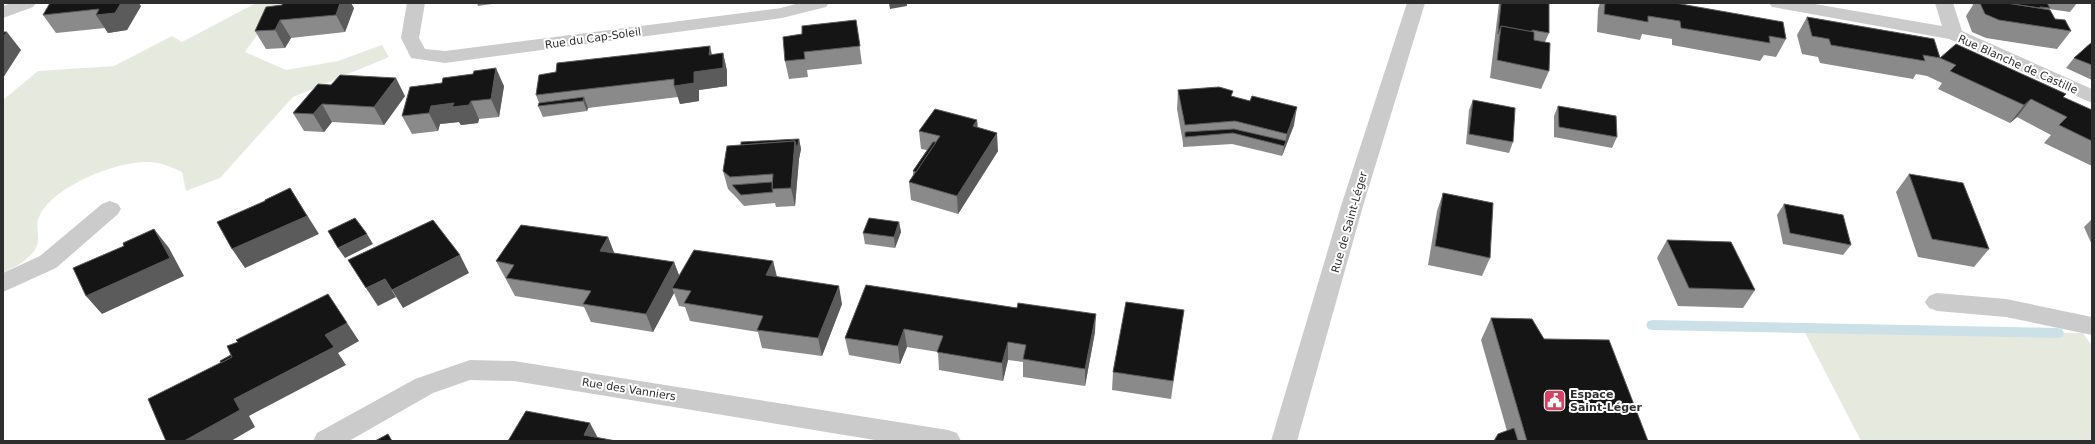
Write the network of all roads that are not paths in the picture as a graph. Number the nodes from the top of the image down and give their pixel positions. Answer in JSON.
{"nodes":[{"id":1,"x":27,"y":3,"type":"edge"},
{"id":2,"x":416,"y":3,"type":"edge"},
{"id":3,"x":820,"y":3,"type":"edge"},
{"id":4,"x":1416,"y":3,"type":"edge"},
{"id":5,"x":1778,"y":3,"type":"edge"},
{"id":6,"x":1944,"y":3,"type":"edge"},
{"id":7,"x":1804,"y":5,"type":"edge"},
{"id":8,"x":3,"y":13,"type":"edge"},
{"id":9,"x":1954,"y":34,"type":"junction"},
{"id":10,"x":2092,"y":97,"type":"edge"},
{"id":11,"x":110,"y":209,"type":"dead end"},
{"id":12,"x":3,"y":283,"type":"edge"},
{"id":13,"x":1937,"y":302,"type":"dead end"},
{"id":14,"x":2092,"y":326,"type":"edge"},
{"id":15,"x":326,"y":441,"type":"edge"},
{"id":16,"x":948,"y":441,"type":"edge"},
{"id":17,"x":1284,"y":441,"type":"edge"}],
"edges":[{"from":1,"to":8,"type":"street"},
{"from":2,"to":3,"type":"street","name":"Rue du Cap-Soleil"},
{"from":4,"to":17,"type":"street","name":"Rue de Saint-Léger"},
{"from":5,"to":7,"type":"street","name":"Rue Blanche de Castille"},
{"from":6,"to":9,"type":"street"},
{"from":7,"to":9,"type":"street","name":"Rue Blanche de Castille"},
{"from":9,"to":10,"type":"street","name":"Rue Blanche de Castille"},
{"from":11,"to":12,"type":"street"},
{"from":13,"to":14,"type":"street"},
{"from":15,"to":16,"type":"street","name":"Rue des Vanniers"}]}
